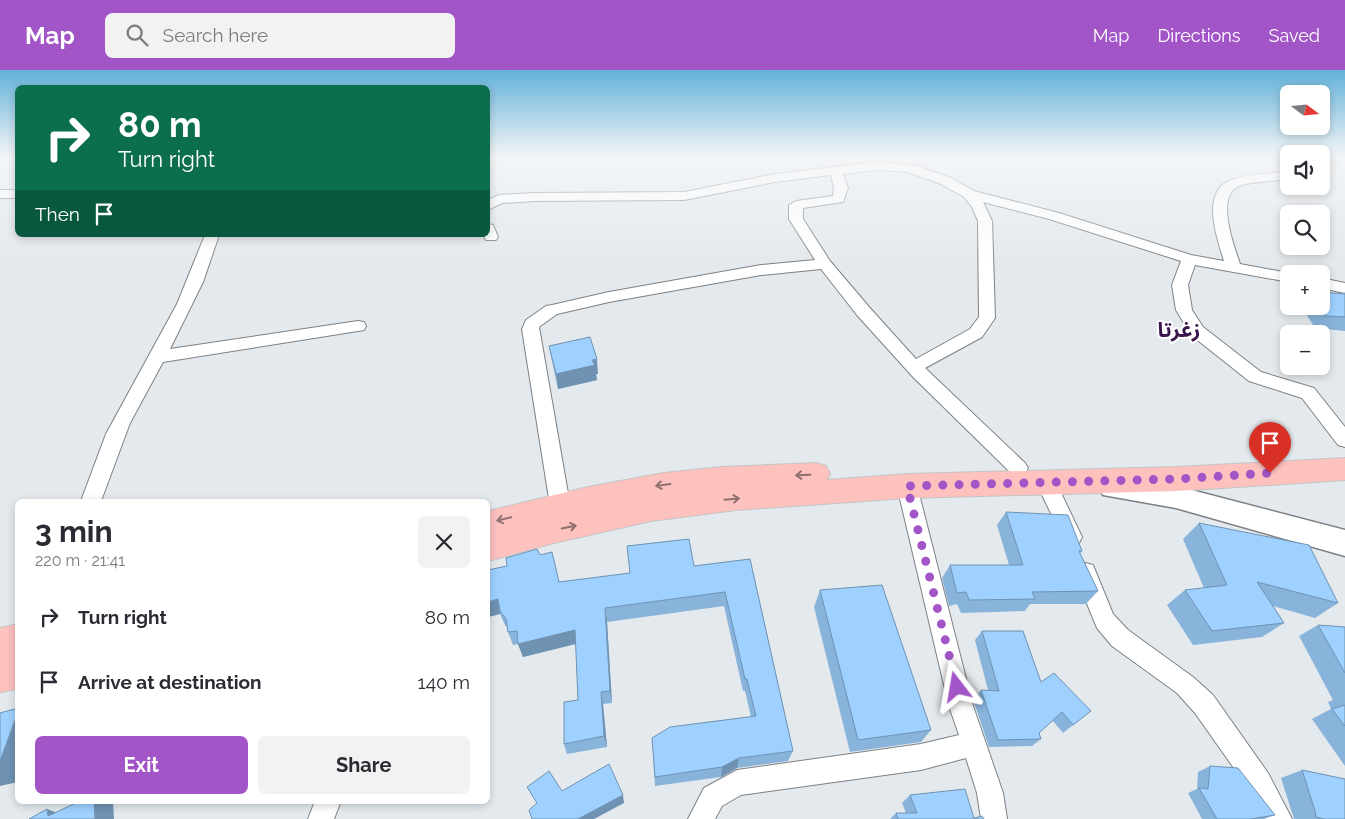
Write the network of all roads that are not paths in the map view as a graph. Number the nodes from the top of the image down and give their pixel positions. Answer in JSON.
{"nodes":[{"id":1,"x":701,"y":192,"type":"edge"},
{"id":2,"x":842,"y":192,"type":"edge"},
{"id":3,"x":965,"y":192,"type":"edge"},
{"id":4,"x":1223,"y":192,"type":"edge"},
{"id":5,"x":0,"y":194,"type":"edge"},
{"id":6,"x":15,"y":194,"type":"edge"},
{"id":7,"x":969,"y":194,"type":"junction"},
{"id":8,"x":490,"y":205,"type":"edge"},
{"id":9,"x":211,"y":237,"type":"edge"},
{"id":10,"x":1189,"y":259,"type":"junction"},
{"id":11,"x":825,"y":264,"type":"junction"},
{"id":12,"x":1234,"y":267,"type":"junction"},
{"id":13,"x":1280,"y":275,"type":"edge"},
{"id":14,"x":1330,"y":285,"type":"edge"},
{"id":15,"x":1345,"y":288,"type":"edge"},
{"id":16,"x":358,"y":326,"type":"dead end"},
{"id":17,"x":158,"y":357,"type":"junction"},
{"id":18,"x":914,"y":367,"type":"junction"},
{"id":19,"x":1345,"y":440,"type":"edge"},
{"id":20,"x":1345,"y":453,"type":"edge"},
{"id":21,"x":1018,"y":468,"type":"junction"},
{"id":22,"x":1345,"y":469,"type":"edge"},
{"id":23,"x":1171,"y":470,"type":"junction"},
{"id":24,"x":1057,"y":482,"type":"junction"},
{"id":25,"x":907,"y":486,"type":"junction"},
{"id":26,"x":92,"y":499,"type":"edge"},
{"id":27,"x":560,"y":505,"type":"junction"},
{"id":28,"x":490,"y":522,"type":"edge"},
{"id":29,"x":1345,"y":543,"type":"edge"},
{"id":30,"x":490,"y":547,"type":"edge"},
{"id":31,"x":15,"y":641,"type":"edge"},
{"id":32,"x":0,"y":644,"type":"edge"},
{"id":33,"x":15,"y":672,"type":"edge"},
{"id":34,"x":0,"y":675,"type":"edge"},
{"id":35,"x":974,"y":742,"type":"junction"},
{"id":36,"x":327,"y":804,"type":"edge"},
{"id":37,"x":321,"y":819,"type":"edge"},
{"id":38,"x":701,"y":819,"type":"edge"},
{"id":39,"x":994,"y":819,"type":"edge"},
{"id":40,"x":1279,"y":819,"type":"edge"}],
"edges":[{"from":1,"to":8,"type":"street"},
{"from":2,"to":11,"type":"street"},
{"from":3,"to":7,"type":"street"},
{"from":4,"to":12,"type":"street"},
{"from":5,"to":6,"type":"street"},
{"from":7,"to":10,"type":"street"},
{"from":7,"to":18,"type":"street"},
{"from":9,"to":17,"type":"street"},
{"from":10,"to":12,"type":"street"},
{"from":10,"to":19,"type":"street"},
{"from":11,"to":18,"type":"street"},
{"from":11,"to":27,"type":"street"},
{"from":12,"to":13,"type":"street"},
{"from":14,"to":15,"type":"street"},
{"from":16,"to":17,"type":"street"},
{"from":17,"to":26,"type":"street"},
{"from":18,"to":21,"type":"street"},
{"from":20,"to":23,"type":"main road"},
{"from":21,"to":23,"type":"main road"},
{"from":21,"to":27,"type":"main road","one_way":true},
{"from":22,"to":23,"type":"main road"},
{"from":23,"to":24,"type":"main road"},
{"from":24,"to":25,"type":"main road"},
{"from":24,"to":29,"type":"main road"},
{"from":24,"to":40,"type":"street"},
{"from":30,"to":25,"type":"main road","one_way":true},
{"from":25,"to":35,"type":"street"},
{"from":27,"to":28,"type":"main road","one_way":true},
{"from":31,"to":32,"type":"main road"},
{"from":33,"to":34,"type":"main road"},
{"from":35,"to":38,"type":"street"},
{"from":35,"to":39,"type":"street"},
{"from":36,"to":37,"type":"street"}]}
